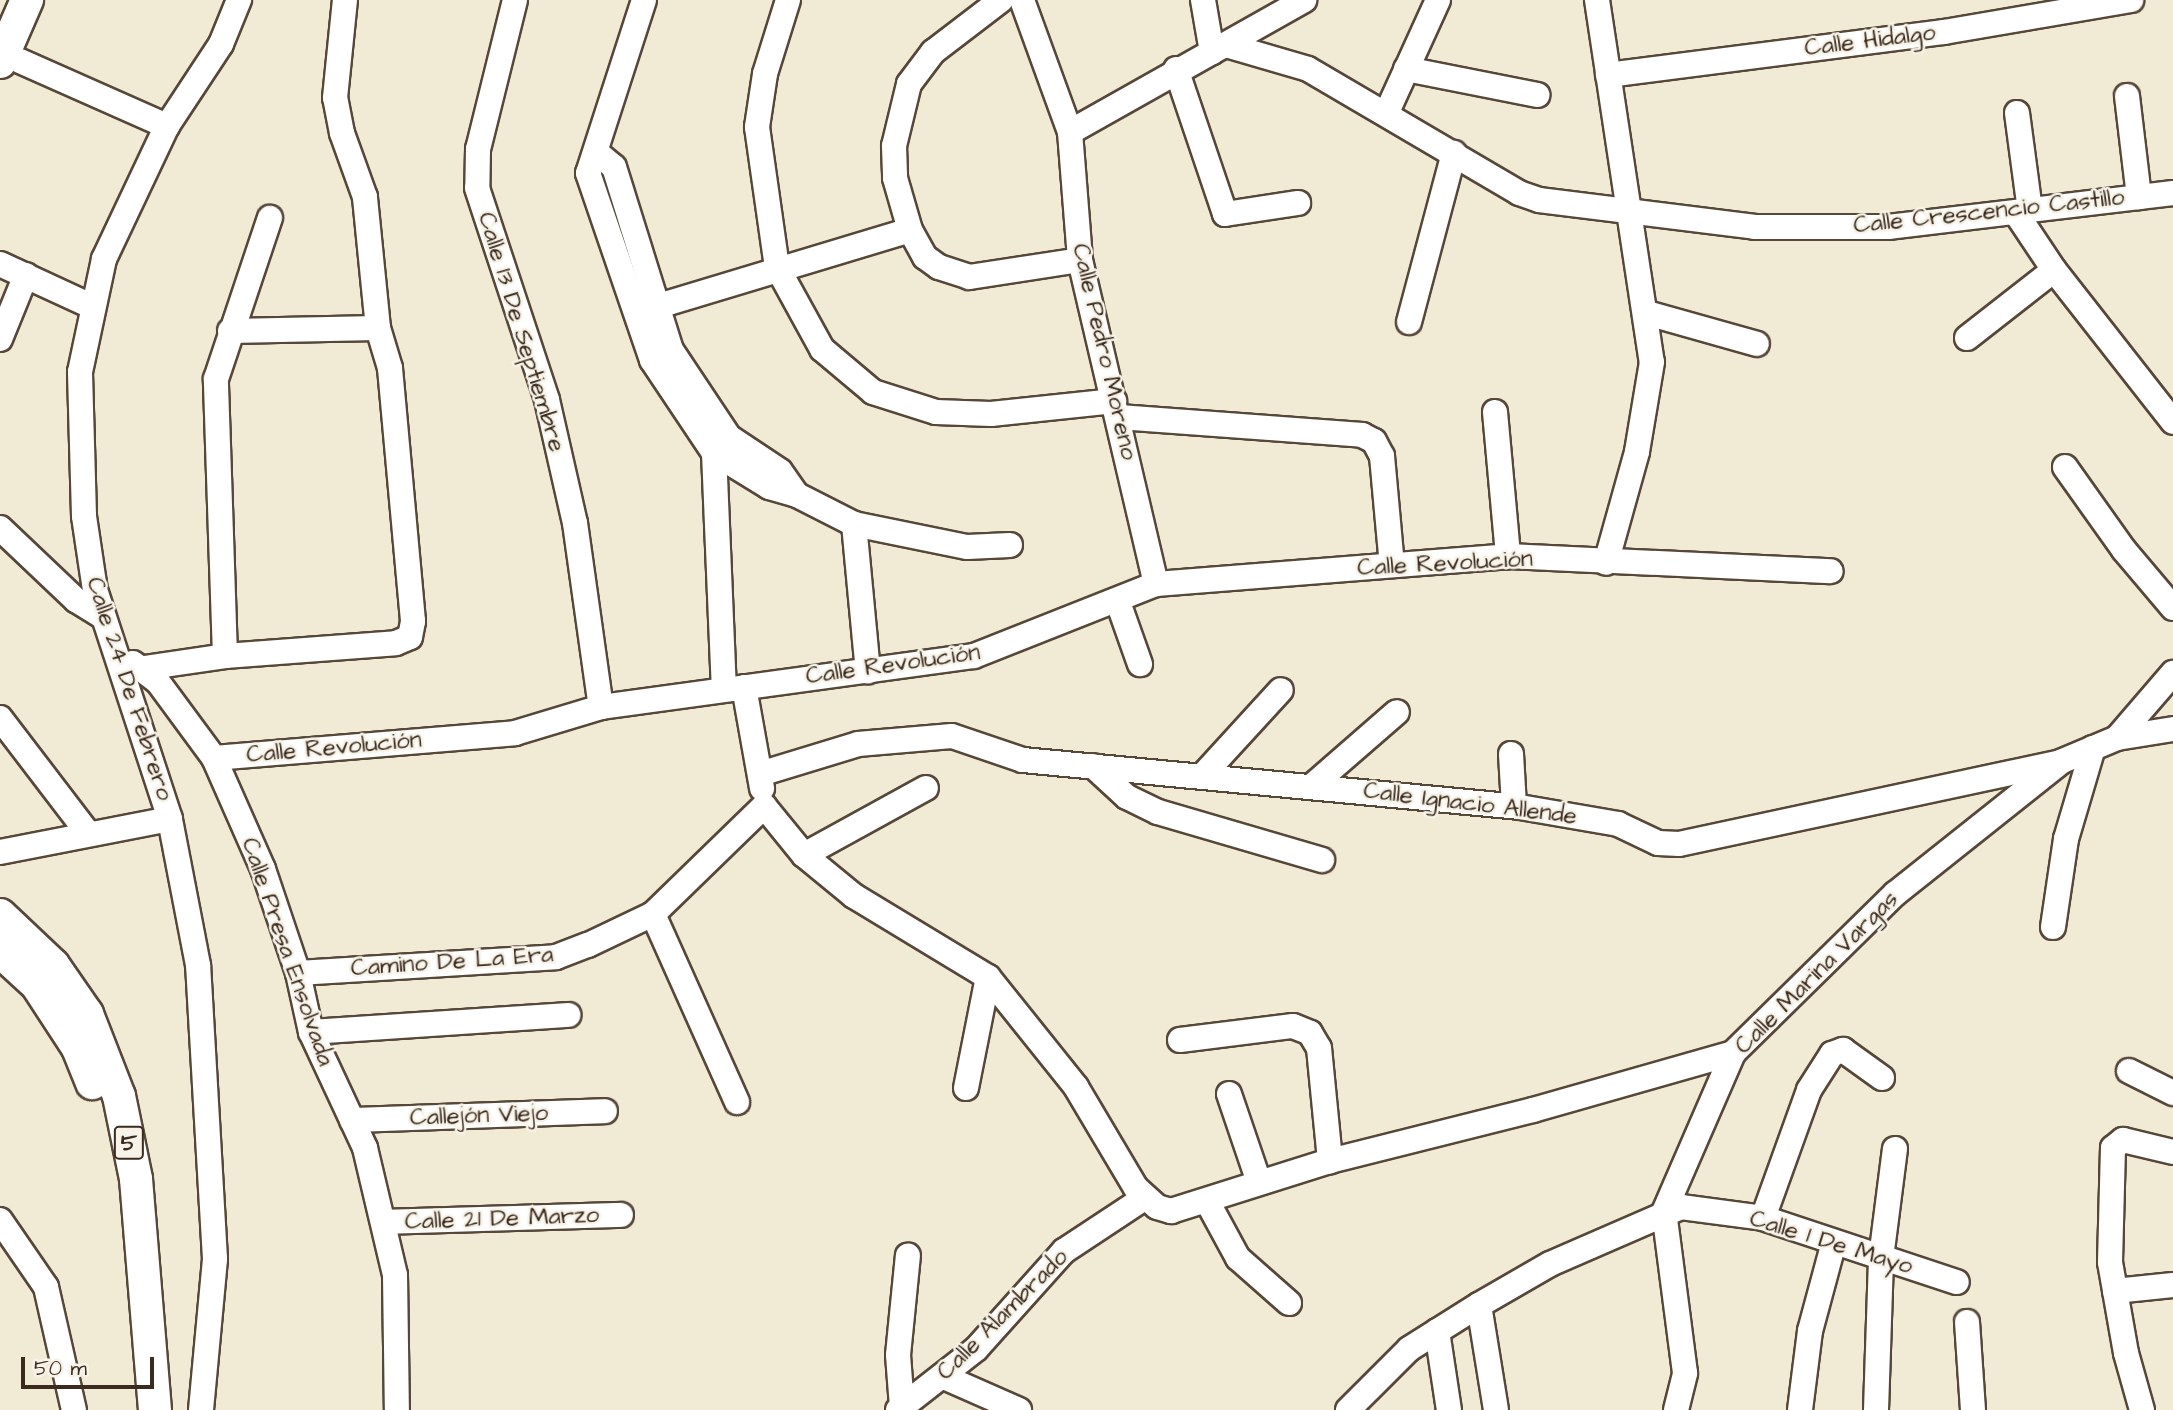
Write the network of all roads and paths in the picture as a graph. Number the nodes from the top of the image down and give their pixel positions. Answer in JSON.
{"nodes":[{"id":1,"x":27,"y":0,"type":"edge"},
{"id":2,"x":239,"y":0,"type":"edge"},
{"id":3,"x":345,"y":0,"type":"edge"},
{"id":4,"x":515,"y":0,"type":"edge"},
{"id":5,"x":644,"y":0,"type":"edge"},
{"id":6,"x":788,"y":0,"type":"edge"},
{"id":7,"x":1000,"y":0,"type":"edge"},
{"id":8,"x":1022,"y":0,"type":"edge"},
{"id":9,"x":1203,"y":0,"type":"edge"},
{"id":10,"x":1304,"y":0,"type":"edge"},
{"id":11,"x":1438,"y":0,"type":"edge"},
{"id":12,"x":1597,"y":0,"type":"edge"},
{"id":13,"x":2131,"y":0,"type":"edge"},
{"id":14,"x":1219,"y":49,"type":"junction"},
{"id":15,"x":10,"y":61,"type":"edge"},
{"id":16,"x":1176,"y":69,"type":"junction"},
{"id":17,"x":1406,"y":69,"type":"junction"},
{"id":18,"x":1608,"y":75,"type":"junction"},
{"id":19,"x":1537,"y":95,"type":"dead end"},
{"id":20,"x":2127,"y":96,"type":"dead end"},
{"id":21,"x":1387,"y":112,"type":"junction"},
{"id":22,"x":2017,"y":113,"type":"dead end"},
{"id":23,"x":167,"y":127,"type":"junction"},
{"id":24,"x":1070,"y":132,"type":"junction"},
{"id":25,"x":596,"y":152,"type":"junction"},
{"id":26,"x":1454,"y":153,"type":"junction"},
{"id":27,"x":2173,"y":194,"type":"edge"},
{"id":28,"x":2139,"y":197,"type":"junction"},
{"id":29,"x":1298,"y":203,"type":"dead end"},
{"id":30,"x":2023,"y":211,"type":"junction"},
{"id":31,"x":1629,"y":214,"type":"junction"},
{"id":32,"x":270,"y":218,"type":"dead end"},
{"id":33,"x":910,"y":230,"type":"junction"},
{"id":34,"x":1080,"y":260,"type":"junction"},
{"id":35,"x":0,"y":264,"type":"edge"},
{"id":36,"x":778,"y":267,"type":"junction"},
{"id":37,"x":2054,"y":270,"type":"junction"},
{"id":38,"x":26,"y":275,"type":"junction"},
{"id":39,"x":91,"y":306,"type":"junction"},
{"id":40,"x":655,"y":307,"type":"junction"},
{"id":41,"x":1647,"y":313,"type":"junction"},
{"id":42,"x":1409,"y":322,"type":"dead end"},
{"id":43,"x":378,"y":328,"type":"junction"},
{"id":44,"x":230,"y":331,"type":"junction"},
{"id":45,"x":1967,"y":338,"type":"dead end"},
{"id":46,"x":0,"y":339,"type":"edge"},
{"id":47,"x":1757,"y":344,"type":"dead end"},
{"id":48,"x":1116,"y":409,"type":"junction"},
{"id":49,"x":1495,"y":412,"type":"dead end"},
{"id":50,"x":2173,"y":422,"type":"edge"},
{"id":51,"x":714,"y":453,"type":"junction"},
{"id":52,"x":2065,"y":467,"type":"dead end"},
{"id":53,"x":797,"y":495,"type":"junction"},
{"id":54,"x":854,"y":524,"type":"junction"},
{"id":55,"x":0,"y":528,"type":"edge"},
{"id":56,"x":1010,"y":545,"type":"dead end"},
{"id":57,"x":1508,"y":556,"type":"junction"},
{"id":58,"x":1606,"y":563,"type":"junction"},
{"id":59,"x":1392,"y":565,"type":"junction"},
{"id":60,"x":1831,"y":571,"type":"dead end"},
{"id":61,"x":1156,"y":584,"type":"junction"},
{"id":62,"x":1118,"y":602,"type":"junction"},
{"id":63,"x":2173,"y":608,"type":"edge"},
{"id":64,"x":102,"y":616,"type":"junction"},
{"id":65,"x":225,"y":656,"type":"junction"},
{"id":66,"x":115,"y":660,"type":"junction"},
{"id":67,"x":1140,"y":664,"type":"dead end"},
{"id":68,"x":144,"y":668,"type":"junction"},
{"id":69,"x":868,"y":671,"type":"junction"},
{"id":70,"x":2173,"y":673,"type":"edge"},
{"id":71,"x":734,"y":687,"type":"junction"},
{"id":72,"x":1281,"y":690,"type":"dead end"},
{"id":73,"x":601,"y":707,"type":"junction"},
{"id":74,"x":1397,"y":712,"type":"dead end"},
{"id":75,"x":0,"y":718,"type":"edge"},
{"id":76,"x":2173,"y":729,"type":"edge"},
{"id":77,"x":2117,"y":738,"type":"junction"},
{"id":78,"x":2093,"y":748,"type":"junction"},
{"id":79,"x":1511,"y":754,"type":"dead end"},
{"id":80,"x":215,"y":758,"type":"junction"},
{"id":81,"x":2060,"y":762,"type":"junction"},
{"id":82,"x":1093,"y":766,"type":"junction"},
{"id":83,"x":760,"y":774,"type":"junction"},
{"id":84,"x":1203,"y":775,"type":"junction"},
{"id":85,"x":1313,"y":785,"type":"junction"},
{"id":86,"x":926,"y":788,"type":"dead end"},
{"id":87,"x":764,"y":806,"type":"junction"},
{"id":88,"x":1514,"y":806,"type":"junction"},
{"id":89,"x":170,"y":819,"type":"junction"},
{"id":90,"x":88,"y":833,"type":"junction"},
{"id":91,"x":0,"y":852,"type":"edge"},
{"id":92,"x":804,"y":855,"type":"junction"},
{"id":93,"x":1322,"y":860,"type":"dead end"},
{"id":94,"x":653,"y":914,"type":"junction"},
{"id":95,"x":0,"y":915,"type":"edge"},
{"id":96,"x":2053,"y":927,"type":"dead end"},
{"id":97,"x":0,"y":951,"type":"edge"},
{"id":98,"x":298,"y":972,"type":"junction"},
{"id":99,"x":988,"y":977,"type":"junction"},
{"id":100,"x":568,"y":1016,"type":"dead end"},
{"id":101,"x":311,"y":1032,"type":"junction"},
{"id":102,"x":1180,"y":1040,"type":"dead end"},
{"id":103,"x":1732,"y":1053,"type":"junction"},
{"id":104,"x":2129,"y":1071,"type":"dead end"},
{"id":105,"x":1882,"y":1078,"type":"dead end"},
{"id":106,"x":966,"y":1088,"type":"dead end"},
{"id":107,"x":2173,"y":1093,"type":"edge"},
{"id":108,"x":1229,"y":1094,"type":"dead end"},
{"id":109,"x":737,"y":1102,"type":"dead end"},
{"id":110,"x":605,"y":1111,"type":"dead end"},
{"id":111,"x":352,"y":1120,"type":"junction"},
{"id":112,"x":1895,"y":1149,"type":"dead end"},
{"id":113,"x":2173,"y":1152,"type":"edge"},
{"id":114,"x":1330,"y":1161,"type":"junction"},
{"id":115,"x":1259,"y":1182,"type":"junction"},
{"id":116,"x":1144,"y":1198,"type":"junction"},
{"id":117,"x":1207,"y":1201,"type":"junction"},
{"id":118,"x":1664,"y":1212,"type":"junction"},
{"id":119,"x":621,"y":1215,"type":"dead end"},
{"id":120,"x":1763,"y":1218,"type":"junction"},
{"id":121,"x":0,"y":1220,"type":"edge"},
{"id":122,"x":384,"y":1222,"type":"junction"},
{"id":123,"x":1835,"y":1242,"type":"junction"},
{"id":124,"x":908,"y":1255,"type":"dead end"},
{"id":125,"x":1881,"y":1258,"type":"junction"},
{"id":126,"x":1957,"y":1282,"type":"dead end"},
{"id":127,"x":2173,"y":1285,"type":"edge"},
{"id":128,"x":2115,"y":1291,"type":"junction"},
{"id":129,"x":1289,"y":1303,"type":"dead end"},
{"id":130,"x":1479,"y":1305,"type":"junction"},
{"id":131,"x":1967,"y":1322,"type":"dead end"},
{"id":132,"x":1437,"y":1331,"type":"junction"},
{"id":133,"x":944,"y":1377,"type":"junction"},
{"id":134,"x":900,"y":1408,"type":"edge"},
{"id":135,"x":1349,"y":1409,"type":"edge"},
{"id":136,"x":74,"y":1410,"type":"edge"},
{"id":137,"x":133,"y":1410,"type":"edge"},
{"id":138,"x":155,"y":1410,"type":"edge"},
{"id":139,"x":201,"y":1410,"type":"edge"},
{"id":140,"x":397,"y":1410,"type":"edge"},
{"id":141,"x":1019,"y":1410,"type":"edge"},
{"id":142,"x":1449,"y":1410,"type":"edge"},
{"id":143,"x":1496,"y":1410,"type":"edge"},
{"id":144,"x":1676,"y":1410,"type":"edge"},
{"id":145,"x":1800,"y":1410,"type":"edge"},
{"id":146,"x":1876,"y":1410,"type":"edge"},
{"id":147,"x":1973,"y":1410,"type":"edge"},
{"id":148,"x":2142,"y":1410,"type":"edge"}],
"edges":[{"from":1,"to":15,"type":"main road"},
{"from":2,"to":23,"type":"street","name":"Calle 24 De Febrero"},
{"from":3,"to":43,"type":"street"},
{"from":4,"to":73,"type":"street","name":"Calle 13 De Septiembre"},
{"from":5,"to":25,"type":"street"},
{"from":6,"to":36,"type":"street"},
{"from":7,"to":33,"type":"street"},
{"from":8,"to":24,"type":"street","name":"Calle Pedro Moreno"},
{"from":9,"to":14,"type":"street"},
{"from":10,"to":14,"type":"street"},
{"from":11,"to":17,"type":"street"},
{"from":12,"to":18,"type":"street"},
{"from":13,"to":18,"type":"street","name":"Calle Hidalgo"},
{"from":14,"to":16,"type":"street"},
{"from":14,"to":21,"type":"street","name":"Calle Crescencio Castillo"},
{"from":15,"to":23,"type":"street"},
{"from":16,"to":24,"type":"street"},
{"from":16,"to":29,"type":"street"},
{"from":17,"to":19,"type":"street"},
{"from":17,"to":21,"type":"street"},
{"from":18,"to":31,"type":"street"},
{"from":20,"to":28,"type":"street"},
{"from":21,"to":26,"type":"street","name":"Calle Crescencio Castillo"},
{"from":22,"to":30,"type":"street"},
{"from":23,"to":39,"type":"street","name":"Calle 24 De Febrero"},
{"from":24,"to":34,"type":"street","name":"Calle Pedro Moreno"},
{"from":25,"to":40,"type":"street"},
{"from":25,"to":51,"type":"street"},
{"from":26,"to":31,"type":"street","name":"Calle Crescencio Castillo"},
{"from":26,"to":42,"type":"street"},
{"from":27,"to":28,"type":"street","name":"Calle Crescencio Castillo"},
{"from":28,"to":30,"type":"street","name":"Calle Crescencio Castillo"},
{"from":30,"to":31,"type":"street","name":"Calle Crescencio Castillo"},
{"from":30,"to":37,"type":"street"},
{"from":31,"to":41,"type":"street"},
{"from":32,"to":44,"type":"street"},
{"from":33,"to":34,"type":"street"},
{"from":33,"to":36,"type":"street"},
{"from":34,"to":48,"type":"street","name":"Calle Pedro Moreno"},
{"from":35,"to":38,"type":"street"},
{"from":36,"to":40,"type":"street"},
{"from":36,"to":48,"type":"street"},
{"from":37,"to":45,"type":"street"},
{"from":37,"to":50,"type":"street"},
{"from":38,"to":39,"type":"street"},
{"from":38,"to":46,"type":"street"},
{"from":39,"to":64,"type":"street","name":"Calle 24 De Febrero"},
{"from":40,"to":53,"type":"street"},
{"from":41,"to":47,"type":"street"},
{"from":41,"to":58,"type":"street"},
{"from":43,"to":44,"type":"street"},
{"from":43,"to":65,"type":"street"},
{"from":44,"to":65,"type":"street"},
{"from":48,"to":59,"type":"street"},
{"from":48,"to":61,"type":"street","name":"Calle Pedro Moreno"},
{"from":49,"to":57,"type":"street"},
{"from":51,"to":53,"type":"street"},
{"from":51,"to":71,"type":"street"},
{"from":52,"to":63,"type":"street"},
{"from":53,"to":54,"type":"street"},
{"from":54,"to":56,"type":"street"},
{"from":54,"to":69,"type":"street"},
{"from":55,"to":64,"type":"street"},
{"from":57,"to":58,"type":"street","name":"Calle Revolución"},
{"from":57,"to":59,"type":"street","name":"Calle Revolución"},
{"from":58,"to":60,"type":"street","name":"Calle Revolución"},
{"from":59,"to":61,"type":"street","name":"Calle Revolución"},
{"from":61,"to":62,"type":"street","name":"Calle Revolución"},
{"from":62,"to":67,"type":"street"},
{"from":62,"to":69,"type":"street","name":"Calle Revolución"},
{"from":64,"to":66,"type":"street","name":"Calle 24 De Febrero"},
{"from":65,"to":68,"type":"street"},
{"from":66,"to":68,"type":"street"},
{"from":66,"to":89,"type":"street","name":"Calle 24 De Febrero"},
{"from":68,"to":80,"type":"street","name":"Calle Presa Ensolvada"},
{"from":69,"to":71,"type":"street","name":"Calle Revolución"},
{"from":70,"to":77,"type":"street"},
{"from":71,"to":73,"type":"street","name":"Calle Revolución"},
{"from":71,"to":83,"type":"street"},
{"from":72,"to":84,"type":"street"},
{"from":73,"to":80,"type":"street","name":"Calle Revolución"},
{"from":74,"to":85,"type":"street"},
{"from":75,"to":90,"type":"street"},
{"from":76,"to":77,"type":"street","name":"Calle Ignacio Allende"},
{"from":77,"to":78,"type":"street","name":"Calle Ignacio Allende"},
{"from":78,"to":81,"type":"street","name":"Calle Ignacio Allende"},
{"from":78,"to":96,"type":"street"},
{"from":79,"to":88,"type":"street"},
{"from":80,"to":98,"type":"street","name":"Calle Presa Ensolvada"},
{"from":81,"to":88,"type":"street","name":"Calle Ignacio Allende"},
{"from":81,"to":103,"type":"street","name":"Calle Marina Vargas"},
{"from":82,"to":83,"type":"street","name":"Calle Ignacio Allende"},
{"from":82,"to":84,"type":"street","name":"Calle Ignacio Allende"},
{"from":82,"to":93,"type":"street"},
{"from":83,"to":87,"type":"street"},
{"from":84,"to":85,"type":"street","name":"Calle Ignacio Allende"},
{"from":85,"to":88,"type":"street","name":"Calle Ignacio Allende"},
{"from":86,"to":92,"type":"street"},
{"from":87,"to":92,"type":"street"},
{"from":87,"to":94,"type":"street","name":"Camino De La Era"},
{"from":89,"to":90,"type":"street"},
{"from":89,"to":139,"type":"street","name":"Calle 24 De Febrero"},
{"from":90,"to":91,"type":"street"},
{"from":92,"to":99,"type":"street"},
{"from":94,"to":98,"type":"street","name":"Camino De La Era"},
{"from":94,"to":109,"type":"street"},
{"from":95,"to":138,"type":"main road","number":"5"},
{"from":97,"to":137,"type":"main road","number":"5"},
{"from":98,"to":101,"type":"street","name":"Calle Presa Ensolvada"},
{"from":99,"to":106,"type":"street"},
{"from":99,"to":116,"type":"street"},
{"from":100,"to":101,"type":"street"},
{"from":101,"to":111,"type":"street","name":"Calle Presa Ensolvada"},
{"from":102,"to":114,"type":"street"},
{"from":103,"to":114,"type":"street"},
{"from":103,"to":118,"type":"street","name":"Calle Marina Vargas"},
{"from":104,"to":107,"type":"street"},
{"from":105,"to":120,"type":"street"},
{"from":108,"to":115,"type":"street"},
{"from":110,"to":111,"type":"street","name":"Callejón Viejo"},
{"from":111,"to":122,"type":"street","name":"Calle Presa Ensolvada"},
{"from":112,"to":125,"type":"street"},
{"from":113,"to":128,"type":"street"},
{"from":114,"to":115,"type":"street"},
{"from":115,"to":117,"type":"street"},
{"from":116,"to":117,"type":"street"},
{"from":116,"to":133,"type":"street","name":"Calle Alambrado"},
{"from":117,"to":129,"type":"street"},
{"from":118,"to":120,"type":"street","name":"Calle 1 De Mayo"},
{"from":118,"to":130,"type":"street"},
{"from":118,"to":144,"type":"street"},
{"from":119,"to":122,"type":"street","name":"Calle 21 De Marzo"},
{"from":120,"to":123,"type":"street","name":"Calle 1 De Mayo"},
{"from":121,"to":136,"type":"street"},
{"from":122,"to":140,"type":"street","name":"Calle Presa Ensolvada"},
{"from":123,"to":125,"type":"street","name":"Calle 1 De Mayo"},
{"from":123,"to":145,"type":"street"},
{"from":124,"to":134,"type":"street"},
{"from":125,"to":126,"type":"street","name":"Calle 1 De Mayo"},
{"from":125,"to":146,"type":"street"},
{"from":127,"to":128,"type":"street"},
{"from":128,"to":148,"type":"street"},
{"from":130,"to":132,"type":"street"},
{"from":130,"to":143,"type":"street"},
{"from":131,"to":147,"type":"street"},
{"from":132,"to":135,"type":"street"},
{"from":132,"to":142,"type":"street"},
{"from":133,"to":134,"type":"street","name":"Calle Alambrado"},
{"from":133,"to":141,"type":"street"}]}
